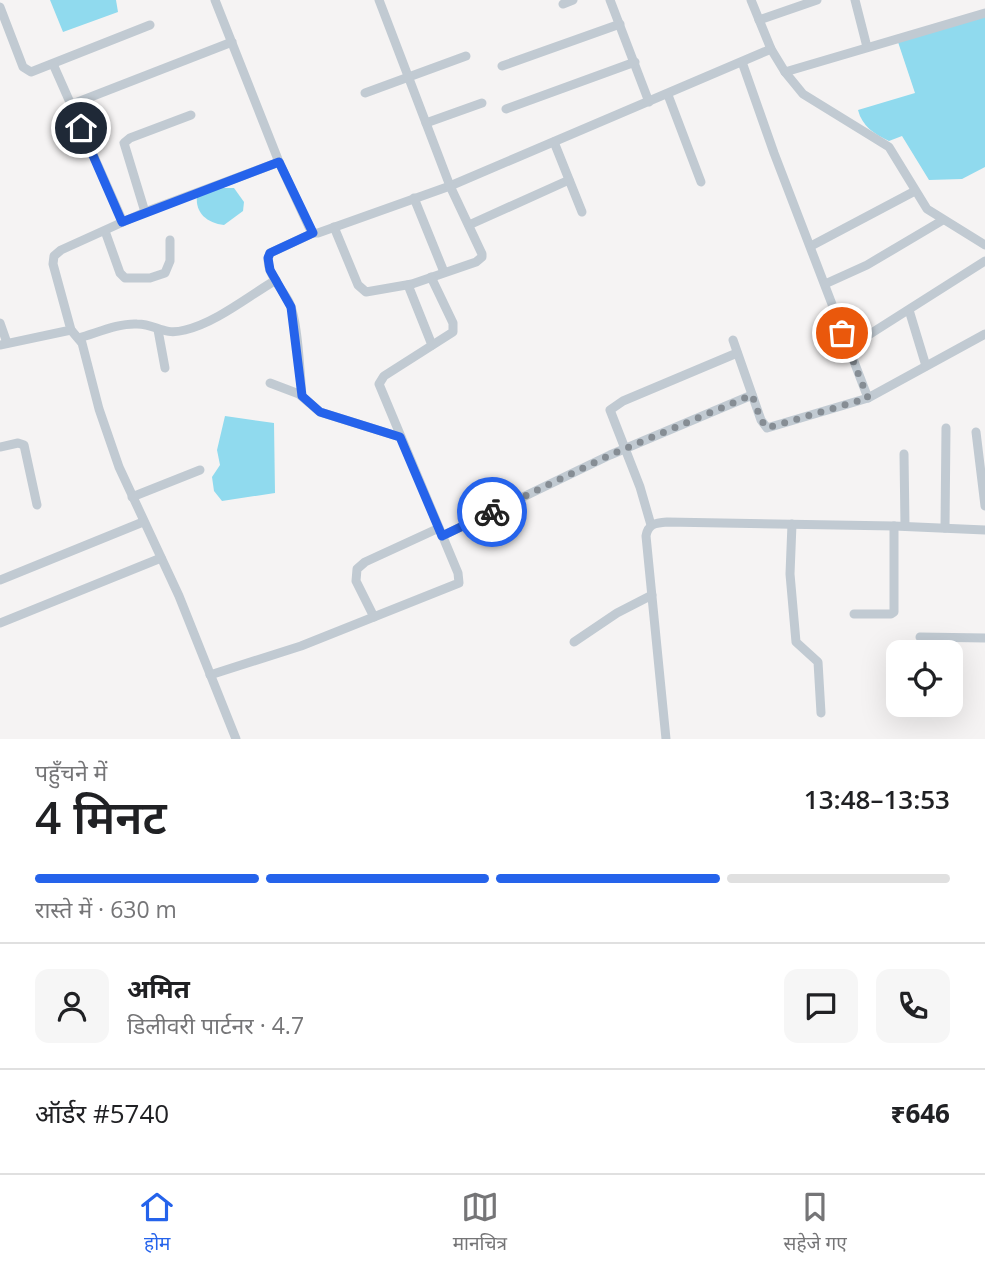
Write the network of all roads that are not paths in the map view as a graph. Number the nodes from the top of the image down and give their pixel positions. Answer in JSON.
{"nodes":[{"id":1,"x":215,"y":0,"type":"edge"},
{"id":2,"x":379,"y":0,"type":"edge"},
{"id":3,"x":573,"y":0,"type":"edge"},
{"id":4,"x":751,"y":0,"type":"edge"},
{"id":5,"x":817,"y":0,"type":"edge"},
{"id":6,"x":855,"y":0,"type":"edge"},
{"id":7,"x":613,"y":1,"type":"edge"},
{"id":8,"x":563,"y":4,"type":"dead end"},
{"id":9,"x":0,"y":8,"type":"edge"},
{"id":10,"x":985,"y":13,"type":"edge"},
{"id":11,"x":759,"y":20,"type":"junction"},
{"id":12,"x":620,"y":24,"type":"junction"},
{"id":13,"x":150,"y":25,"type":"dead end"},
{"id":14,"x":232,"y":42,"type":"junction"},
{"id":15,"x":867,"y":47,"type":"junction"},
{"id":16,"x":771,"y":50,"type":"junction"},
{"id":17,"x":466,"y":56,"type":"dead end"},
{"id":18,"x":635,"y":62,"type":"junction"},
{"id":19,"x":742,"y":62,"type":"junction"},
{"id":20,"x":54,"y":64,"type":"junction"},
{"id":21,"x":502,"y":66,"type":"dead end"},
{"id":22,"x":785,"y":72,"type":"junction"},
{"id":23,"x":409,"y":78,"type":"junction"},
{"id":24,"x":365,"y":93,"type":"dead end"},
{"id":25,"x":667,"y":95,"type":"junction"},
{"id":26,"x":482,"y":103,"type":"dead end"},
{"id":27,"x":649,"y":103,"type":"junction"},
{"id":28,"x":70,"y":105,"type":"junction"},
{"id":29,"x":506,"y":109,"type":"dead end"},
{"id":30,"x":191,"y":115,"type":"dead end"},
{"id":31,"x":426,"y":123,"type":"junction"},
{"id":32,"x":554,"y":142,"type":"junction"},
{"id":33,"x":279,"y":162,"type":"junction"},
{"id":34,"x":569,"y":180,"type":"junction"},
{"id":35,"x":701,"y":182,"type":"dead end"},
{"id":36,"x":450,"y":186,"type":"junction"},
{"id":37,"x":915,"y":191,"type":"junction"},
{"id":38,"x":414,"y":198,"type":"junction"},
{"id":39,"x":145,"y":212,"type":"junction"},
{"id":40,"x":582,"y":212,"type":"dead end"},
{"id":41,"x":943,"y":220,"type":"junction"},
{"id":42,"x":122,"y":222,"type":"junction"},
{"id":43,"x":469,"y":226,"type":"junction"},
{"id":44,"x":334,"y":227,"type":"junction"},
{"id":45,"x":105,"y":231,"type":"junction"},
{"id":46,"x":313,"y":233,"type":"junction"},
{"id":47,"x":170,"y":240,"type":"dead end"},
{"id":48,"x":985,"y":245,"type":"edge"},
{"id":49,"x":811,"y":246,"type":"junction"},
{"id":50,"x":985,"y":261,"type":"edge"},
{"id":51,"x":444,"y":272,"type":"junction"},
{"id":52,"x":431,"y":277,"type":"junction"},
{"id":53,"x":276,"y":281,"type":"junction"},
{"id":54,"x":825,"y":284,"type":"junction"},
{"id":55,"x":408,"y":285,"type":"junction"},
{"id":56,"x":909,"y":310,"type":"junction"},
{"id":57,"x":0,"y":323,"type":"edge"},
{"id":58,"x":71,"y":330,"type":"junction"},
{"id":59,"x":158,"y":330,"type":"junction"},
{"id":60,"x":985,"y":334,"type":"edge"},
{"id":61,"x":79,"y":338,"type":"junction"},
{"id":62,"x":733,"y":340,"type":"dead end"},
{"id":63,"x":4,"y":344,"type":"edge"},
{"id":64,"x":432,"y":345,"type":"junction"},
{"id":65,"x":848,"y":348,"type":"junction"},
{"id":66,"x":737,"y":352,"type":"junction"},
{"id":67,"x":926,"y":366,"type":"junction"},
{"id":68,"x":165,"y":368,"type":"dead end"},
{"id":69,"x":270,"y":383,"type":"dead end"},
{"id":70,"x":752,"y":395,"type":"junction"},
{"id":71,"x":302,"y":396,"type":"junction"},
{"id":72,"x":868,"y":398,"type":"junction"},
{"id":73,"x":946,"y":428,"type":"dead end"},
{"id":74,"x":976,"y":432,"type":"dead end"},
{"id":75,"x":400,"y":437,"type":"junction"},
{"id":76,"x":0,"y":447,"type":"edge"},
{"id":77,"x":624,"y":450,"type":"junction"},
{"id":78,"x":904,"y":454,"type":"dead end"},
{"id":79,"x":200,"y":470,"type":"dead end"},
{"id":80,"x":132,"y":497,"type":"junction"},
{"id":81,"x":37,"y":505,"type":"dead end"},
{"id":82,"x":985,"y":506,"type":"edge"},
{"id":83,"x":143,"y":522,"type":"junction"},
{"id":84,"x":792,"y":524,"type":"junction"},
{"id":85,"x":651,"y":525,"type":"junction"},
{"id":86,"x":894,"y":526,"type":"junction"},
{"id":87,"x":905,"y":526,"type":"junction"},
{"id":88,"x":945,"y":528,"type":"junction"},
{"id":89,"x":985,"y":530,"type":"edge"},
{"id":90,"x":440,"y":532,"type":"junction"},
{"id":91,"x":161,"y":558,"type":"junction"},
{"id":92,"x":0,"y":580,"type":"edge"},
{"id":93,"x":652,"y":595,"type":"junction"},
{"id":94,"x":854,"y":614,"type":"dead end"},
{"id":95,"x":374,"y":617,"type":"junction"},
{"id":96,"x":0,"y":623,"type":"edge"},
{"id":97,"x":920,"y":637,"type":"dead end"},
{"id":98,"x":985,"y":638,"type":"edge"},
{"id":99,"x":573,"y":642,"type":"dead end"},
{"id":100,"x":210,"y":675,"type":"junction"},
{"id":101,"x":821,"y":713,"type":"dead end"},
{"id":102,"x":236,"y":739,"type":"edge"},
{"id":103,"x":666,"y":739,"type":"edge"}],
"edges":[{"from":1,"to":14,"type":"street"},
{"from":2,"to":23,"type":"street"},
{"from":3,"to":8,"type":"street"},
{"from":4,"to":11,"type":"street"},
{"from":5,"to":11,"type":"street"},
{"from":6,"to":15,"type":"street"},
{"from":7,"to":12,"type":"street"},
{"from":9,"to":20,"type":"street"},
{"from":10,"to":15,"type":"street"},
{"from":11,"to":16,"type":"street"},
{"from":12,"to":18,"type":"street"},
{"from":12,"to":21,"type":"street"},
{"from":13,"to":20,"type":"street"},
{"from":14,"to":28,"type":"street"},
{"from":14,"to":33,"type":"street"},
{"from":15,"to":22,"type":"street"},
{"from":16,"to":19,"type":"street"},
{"from":16,"to":22,"type":"street"},
{"from":17,"to":23,"type":"street"},
{"from":18,"to":27,"type":"street"},
{"from":18,"to":29,"type":"street"},
{"from":19,"to":25,"type":"street"},
{"from":19,"to":49,"type":"street"},
{"from":20,"to":28,"type":"street"},
{"from":22,"to":37,"type":"street"},
{"from":23,"to":24,"type":"street"},
{"from":23,"to":31,"type":"street"},
{"from":25,"to":27,"type":"street"},
{"from":25,"to":35,"type":"street"},
{"from":26,"to":31,"type":"street"},
{"from":27,"to":32,"type":"street"},
{"from":28,"to":42,"type":"street"},
{"from":30,"to":39,"type":"street"},
{"from":31,"to":36,"type":"street"},
{"from":32,"to":34,"type":"street"},
{"from":32,"to":36,"type":"street"},
{"from":33,"to":39,"type":"street"},
{"from":33,"to":46,"type":"street"},
{"from":34,"to":40,"type":"street"},
{"from":34,"to":43,"type":"street"},
{"from":36,"to":38,"type":"street"},
{"from":36,"to":43,"type":"street"},
{"from":37,"to":41,"type":"street"},
{"from":37,"to":49,"type":"street"},
{"from":38,"to":44,"type":"street"},
{"from":38,"to":51,"type":"street"},
{"from":39,"to":42,"type":"street"},
{"from":41,"to":48,"type":"street"},
{"from":41,"to":54,"type":"street"},
{"from":42,"to":45,"type":"street"},
{"from":43,"to":51,"type":"street"},
{"from":44,"to":46,"type":"street"},
{"from":44,"to":55,"type":"street"},
{"from":45,"to":47,"type":"street"},
{"from":45,"to":58,"type":"street"},
{"from":46,"to":53,"type":"street"},
{"from":49,"to":54,"type":"street"},
{"from":50,"to":56,"type":"street"},
{"from":51,"to":52,"type":"street"},
{"from":52,"to":55,"type":"street"},
{"from":52,"to":64,"type":"street"},
{"from":53,"to":59,"type":"street"},
{"from":53,"to":71,"type":"street"},
{"from":54,"to":65,"type":"street"},
{"from":55,"to":64,"type":"street"},
{"from":56,"to":65,"type":"street"},
{"from":56,"to":67,"type":"street"},
{"from":57,"to":63,"type":"street"},
{"from":58,"to":61,"type":"street"},
{"from":58,"to":63,"type":"street"},
{"from":59,"to":61,"type":"street"},
{"from":59,"to":68,"type":"street"},
{"from":60,"to":67,"type":"street"},
{"from":61,"to":80,"type":"street"},
{"from":62,"to":66,"type":"street"},
{"from":64,"to":75,"type":"street"},
{"from":65,"to":72,"type":"street"},
{"from":66,"to":70,"type":"street"},
{"from":66,"to":77,"type":"street"},
{"from":67,"to":72,"type":"street"},
{"from":69,"to":71,"type":"street"},
{"from":70,"to":72,"type":"street"},
{"from":70,"to":77,"type":"street"},
{"from":71,"to":75,"type":"street"},
{"from":73,"to":88,"type":"street"},
{"from":74,"to":82,"type":"street"},
{"from":75,"to":90,"type":"street"},
{"from":76,"to":81,"type":"street"},
{"from":77,"to":85,"type":"street"},
{"from":77,"to":90,"type":"street"},
{"from":78,"to":87,"type":"street"},
{"from":79,"to":80,"type":"street"},
{"from":80,"to":83,"type":"street"},
{"from":83,"to":91,"type":"street"},
{"from":83,"to":92,"type":"street"},
{"from":84,"to":85,"type":"street"},
{"from":84,"to":86,"type":"street"},
{"from":84,"to":101,"type":"street"},
{"from":85,"to":93,"type":"street"},
{"from":86,"to":87,"type":"street"},
{"from":86,"to":94,"type":"street"},
{"from":87,"to":88,"type":"street"},
{"from":88,"to":89,"type":"street"},
{"from":90,"to":95,"type":"street"},
{"from":90,"to":95,"type":"street"},
{"from":91,"to":96,"type":"street"},
{"from":91,"to":100,"type":"street"},
{"from":93,"to":99,"type":"street"},
{"from":93,"to":103,"type":"street"},
{"from":95,"to":100,"type":"street"},
{"from":97,"to":98,"type":"street"},
{"from":100,"to":102,"type":"street"}]}
